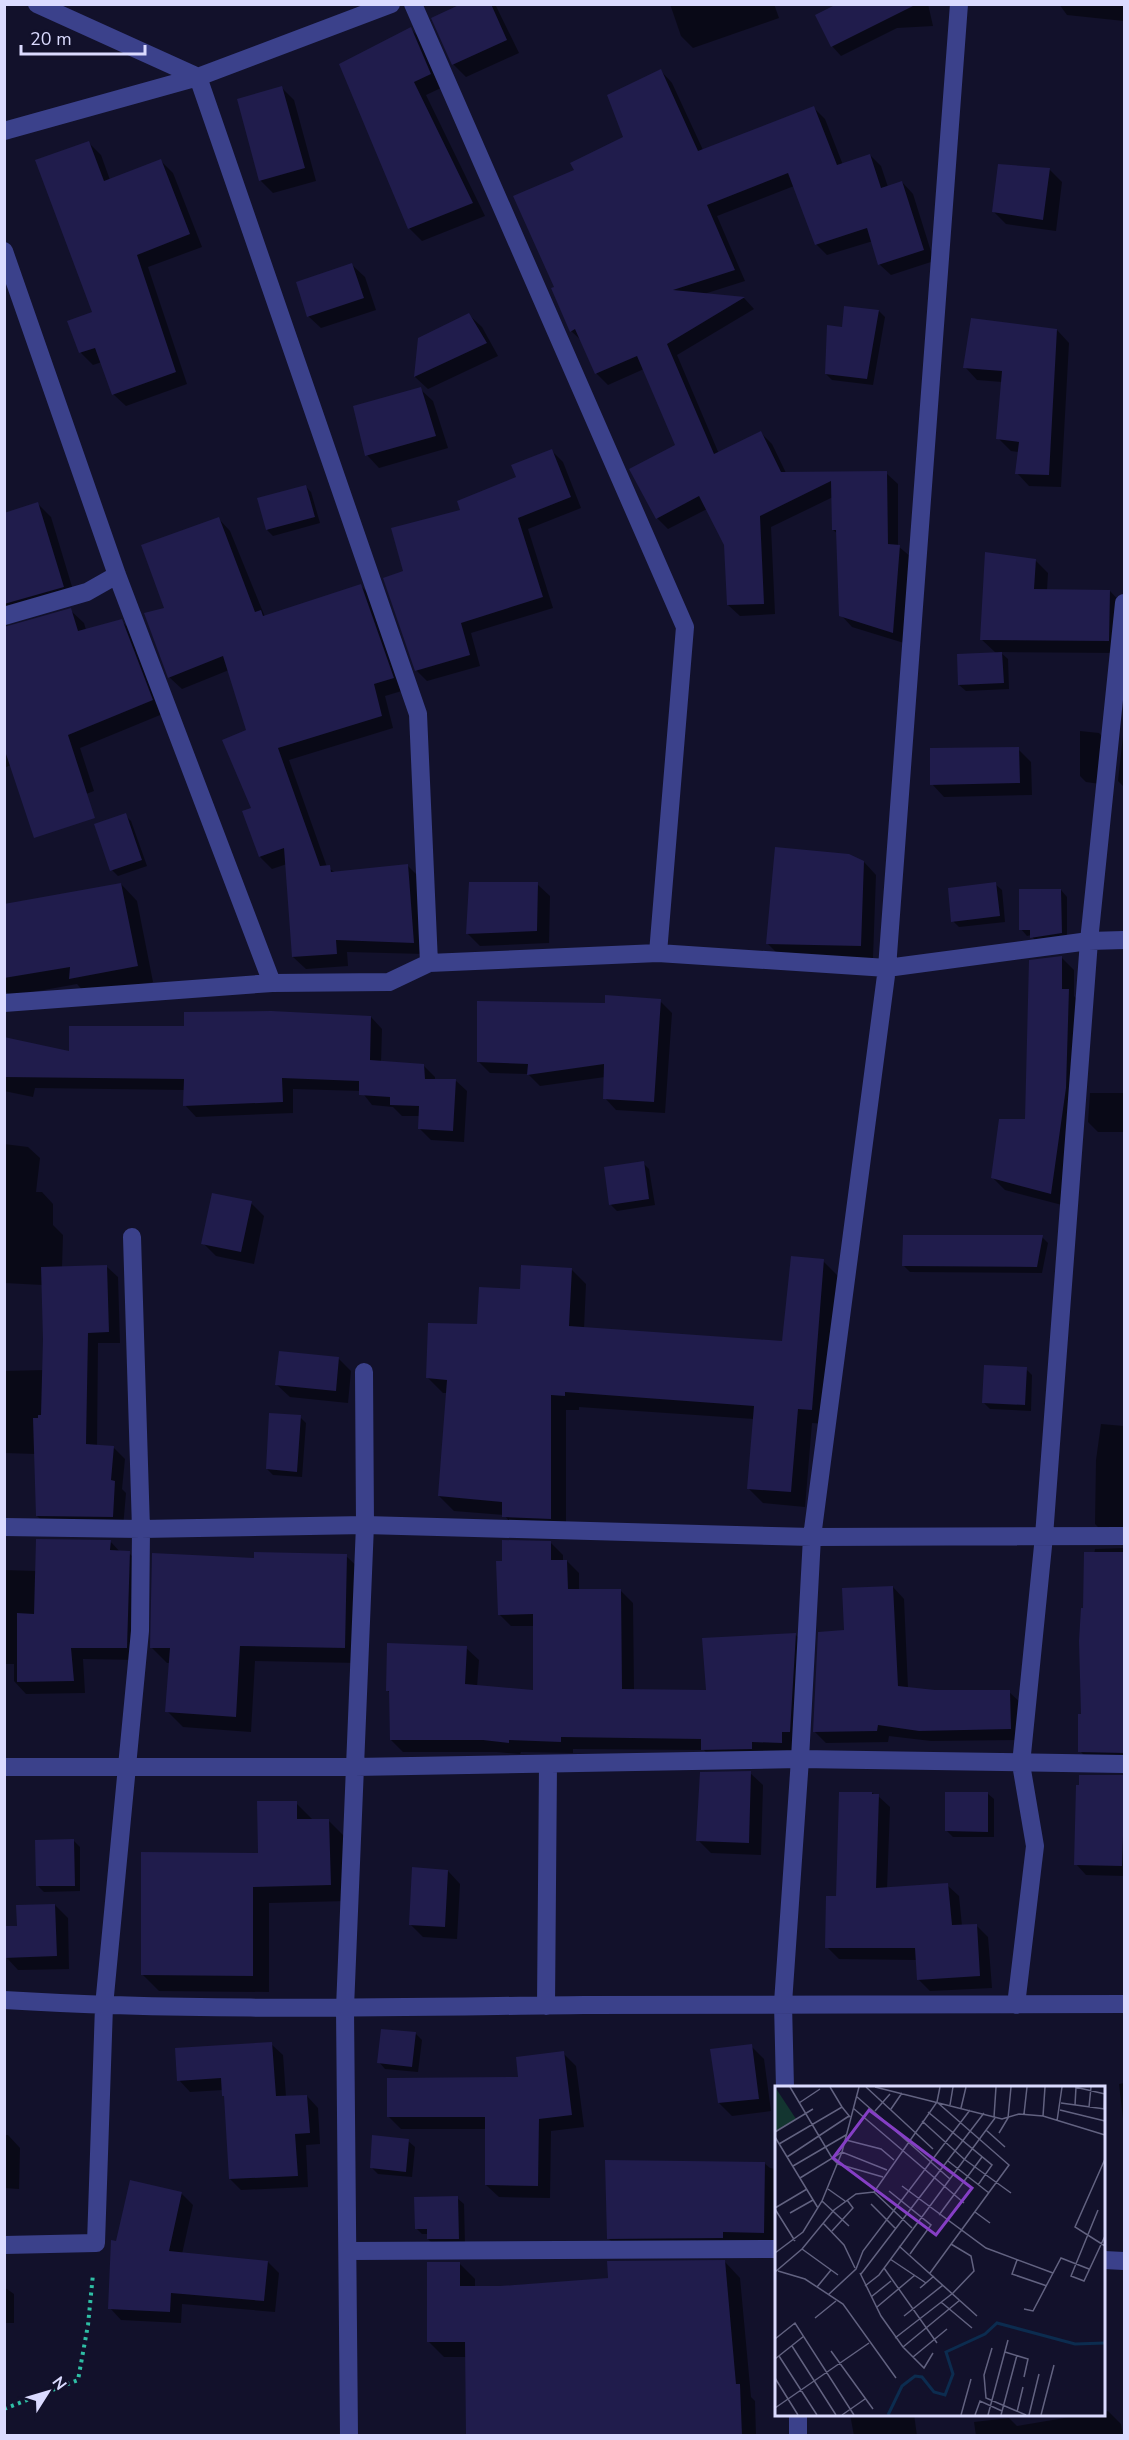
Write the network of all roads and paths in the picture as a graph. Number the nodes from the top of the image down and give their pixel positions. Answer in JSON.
{"nodes":[{"id":1,"x":37,"y":4,"type":"edge"},
{"id":2,"x":391,"y":4,"type":"edge"},
{"id":3,"x":413,"y":4,"type":"edge"},
{"id":4,"x":959,"y":4,"type":"edge"},
{"id":5,"x":198,"y":77,"type":"junction"},
{"id":6,"x":4,"y":131,"type":"edge"},
{"id":7,"x":4,"y":251,"type":"edge"},
{"id":8,"x":117,"y":575,"type":"junction"},
{"id":9,"x":1125,"y":603,"type":"edge"},
{"id":10,"x":4,"y":616,"type":"edge"},
{"id":11,"x":1125,"y":940,"type":"edge"},
{"id":12,"x":1089,"y":941,"type":"junction"},
{"id":13,"x":658,"y":953,"type":"junction"},
{"id":14,"x":429,"y":963,"type":"junction"},
{"id":15,"x":887,"y":968,"type":"junction"},
{"id":16,"x":272,"y":983,"type":"junction"},
{"id":17,"x":4,"y":1003,"type":"edge"},
{"id":18,"x":132,"y":1237,"type":"dead end"},
{"id":19,"x":364,"y":1372,"type":"dead end"},
{"id":20,"x":366,"y":1525,"type":"junction"},
{"id":21,"x":4,"y":1527,"type":"edge"},
{"id":22,"x":141,"y":1529,"type":"junction"},
{"id":23,"x":1044,"y":1536,"type":"junction"},
{"id":24,"x":1125,"y":1536,"type":"edge"},
{"id":25,"x":812,"y":1537,"type":"junction"},
{"id":26,"x":801,"y":1759,"type":"junction"},
{"id":27,"x":549,"y":1764,"type":"junction"},
{"id":28,"x":1022,"y":1764,"type":"junction"},
{"id":29,"x":1125,"y":1764,"type":"edge"},
{"id":30,"x":4,"y":1767,"type":"edge"},
{"id":31,"x":126,"y":1767,"type":"junction"},
{"id":32,"x":355,"y":1767,"type":"junction"},
{"id":33,"x":4,"y":2000,"type":"edge"},
{"id":34,"x":783,"y":2003,"type":"junction"},
{"id":35,"x":1016,"y":2004,"type":"junction"},
{"id":36,"x":1125,"y":2004,"type":"edge"},
{"id":37,"x":104,"y":2006,"type":"junction"},
{"id":38,"x":546,"y":2006,"type":"junction"},
{"id":39,"x":345,"y":2008,"type":"junction"},
{"id":40,"x":785,"y":2086,"type":"edge"},
{"id":41,"x":96,"y":2243,"type":"junction"},
{"id":42,"x":4,"y":2245,"type":"edge"},
{"id":43,"x":775,"y":2249,"type":"edge"},
{"id":44,"x":348,"y":2251,"type":"junction"},
{"id":45,"x":1105,"y":2260,"type":"edge"},
{"id":46,"x":1125,"y":2260,"type":"edge"},
{"id":47,"x":4,"y":2409,"type":"edge"},
{"id":48,"x":798,"y":2416,"type":"edge"},
{"id":49,"x":349,"y":2436,"type":"edge"},
{"id":50,"x":798,"y":2436,"type":"edge"}],
"edges":[{"from":1,"to":5,"type":"street"},
{"from":2,"to":5,"type":"street"},
{"from":3,"to":13,"type":"street"},
{"from":4,"to":15,"type":"street"},
{"from":5,"to":6,"type":"street"},
{"from":5,"to":14,"type":"street"},
{"from":7,"to":8,"type":"street"},
{"from":8,"to":10,"type":"street"},
{"from":8,"to":16,"type":"street"},
{"from":9,"to":12,"type":"street"},
{"from":11,"to":12,"type":"street"},
{"from":12,"to":15,"type":"street"},
{"from":12,"to":23,"type":"street"},
{"from":13,"to":14,"type":"street"},
{"from":13,"to":15,"type":"street"},
{"from":14,"to":16,"type":"street"},
{"from":15,"to":25,"type":"street"},
{"from":16,"to":17,"type":"street"},
{"from":18,"to":22,"type":"street"},
{"from":19,"to":20,"type":"street"},
{"from":20,"to":22,"type":"street"},
{"from":20,"to":25,"type":"street"},
{"from":20,"to":32,"type":"street"},
{"from":21,"to":22,"type":"street"},
{"from":22,"to":31,"type":"street"},
{"from":23,"to":24,"type":"street"},
{"from":23,"to":25,"type":"street"},
{"from":23,"to":28,"type":"street"},
{"from":25,"to":26,"type":"street"},
{"from":26,"to":27,"type":"street"},
{"from":26,"to":28,"type":"street"},
{"from":26,"to":34,"type":"street"},
{"from":27,"to":32,"type":"street"},
{"from":27,"to":38,"type":"street"},
{"from":28,"to":29,"type":"street"},
{"from":28,"to":35,"type":"street"},
{"from":30,"to":31,"type":"street"},
{"from":31,"to":32,"type":"street"},
{"from":31,"to":37,"type":"street"},
{"from":32,"to":39,"type":"street"},
{"from":33,"to":37,"type":"street"},
{"from":34,"to":35,"type":"street"},
{"from":34,"to":38,"type":"street"},
{"from":34,"to":40,"type":"street"},
{"from":35,"to":36,"type":"street"},
{"from":37,"to":39,"type":"street"},
{"from":37,"to":41,"type":"street"},
{"from":38,"to":39,"type":"street"},
{"from":39,"to":44,"type":"street"},
{"from":41,"to":42,"type":"street"},
{"from":41,"to":47,"type":"path"},
{"from":43,"to":44,"type":"street"},
{"from":44,"to":49,"type":"street"},
{"from":45,"to":46,"type":"street"},
{"from":48,"to":50,"type":"street"}]}
